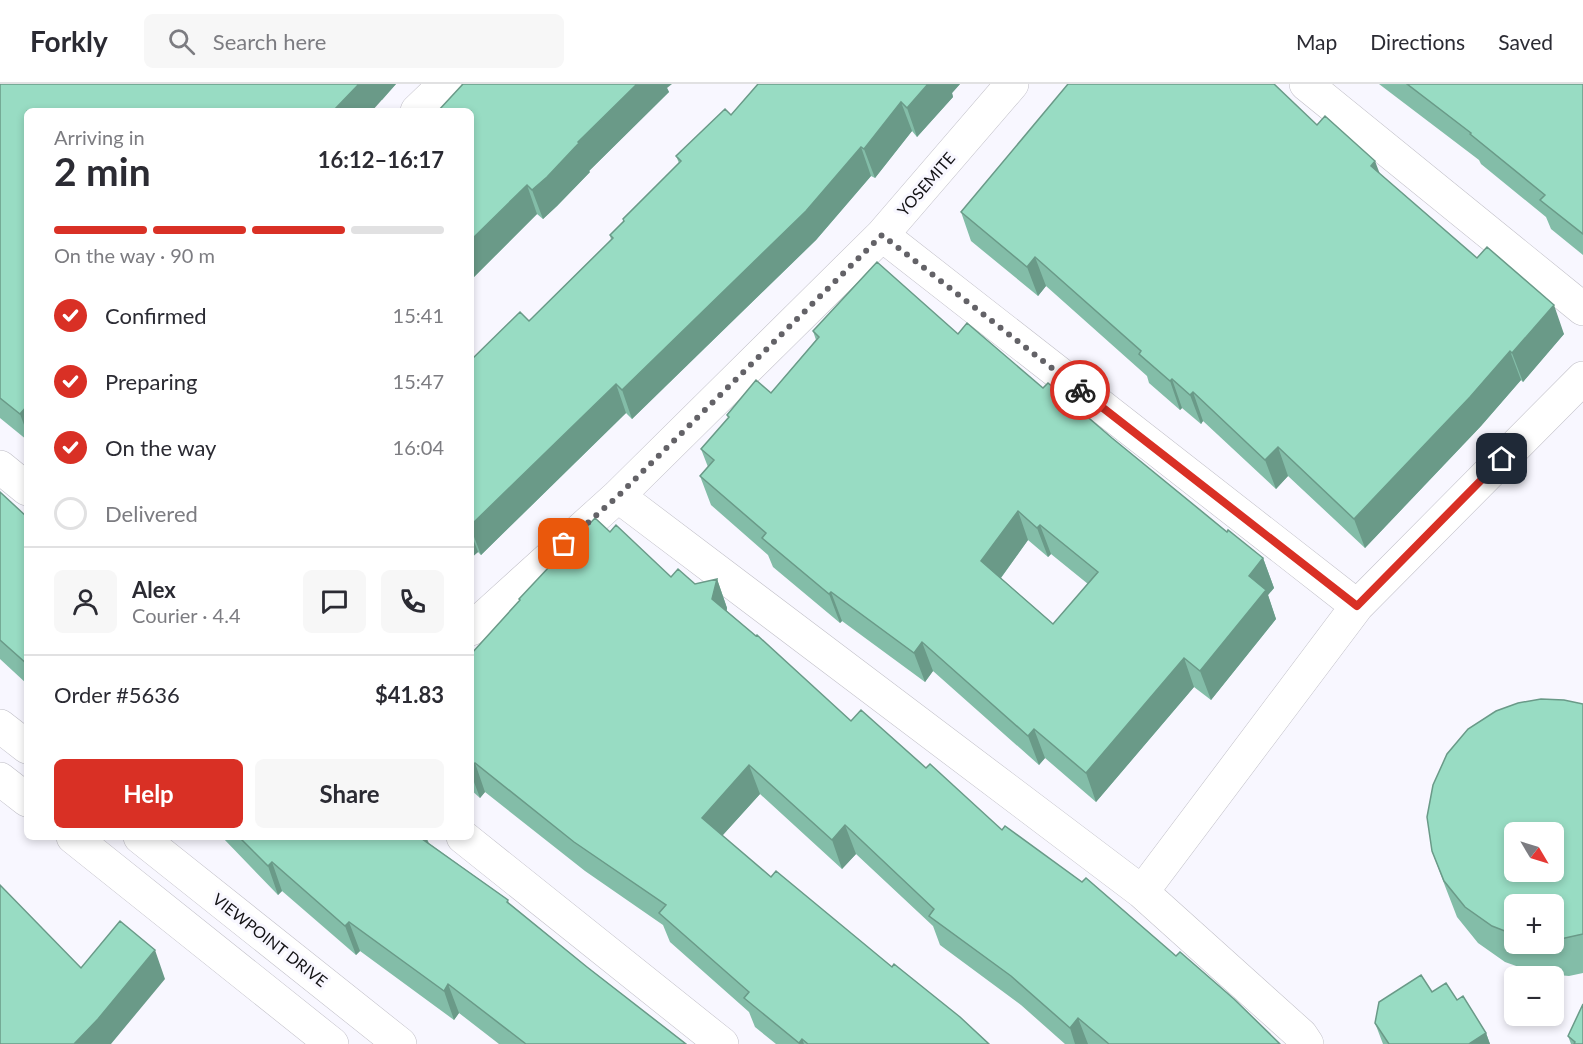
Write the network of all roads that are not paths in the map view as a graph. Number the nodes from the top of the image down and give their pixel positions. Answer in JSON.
{"nodes":[{"id":1,"x":445,"y":84,"type":"edge"},
{"id":2,"x":1012,"y":84,"type":"edge"},
{"id":3,"x":1306,"y":84,"type":"edge"},
{"id":4,"x":420,"y":108,"type":"edge"},
{"id":5,"x":882,"y":235,"type":"junction"},
{"id":6,"x":1583,"y":309,"type":"edge"},
{"id":7,"x":1583,"y":378,"type":"edge"},
{"id":8,"x":0,"y":467,"type":"edge"},
{"id":9,"x":24,"y":485,"type":"edge"},
{"id":10,"x":618,"y":496,"type":"junction"},
{"id":11,"x":1357,"y":606,"type":"junction"},
{"id":12,"x":474,"y":626,"type":"edge"},
{"id":13,"x":0,"y":726,"type":"edge"},
{"id":14,"x":24,"y":745,"type":"edge"},
{"id":15,"x":0,"y":778,"type":"edge"},
{"id":16,"x":24,"y":798,"type":"edge"},
{"id":17,"x":77,"y":840,"type":"edge"},
{"id":18,"x":144,"y":840,"type":"edge"},
{"id":19,"x":467,"y":840,"type":"edge"},
{"id":20,"x":1142,"y":892,"type":"junction"},
{"id":21,"x":332,"y":1044,"type":"edge"},
{"id":22,"x":400,"y":1044,"type":"edge"},
{"id":23,"x":722,"y":1044,"type":"edge"},
{"id":24,"x":1307,"y":1044,"type":"edge"}],
"edges":[{"from":1,"to":4,"type":"street"},
{"from":2,"to":5,"type":"street","name":"YOSEMITE"},
{"from":3,"to":6,"type":"street"},
{"from":5,"to":10,"type":"street","name":"YOSEMITE"},
{"from":5,"to":11,"type":"street"},
{"from":7,"to":11,"type":"street"},
{"from":8,"to":9,"type":"street"},
{"from":10,"to":12,"type":"street","name":"YOSEMITE"},
{"from":10,"to":20,"type":"street"},
{"from":11,"to":20,"type":"street"},
{"from":13,"to":14,"type":"street"},
{"from":15,"to":16,"type":"street"},
{"from":17,"to":21,"type":"street"},
{"from":18,"to":22,"type":"street","name":"VIEWPOINT DRIVE"},
{"from":19,"to":23,"type":"street"},
{"from":20,"to":24,"type":"street"}]}
